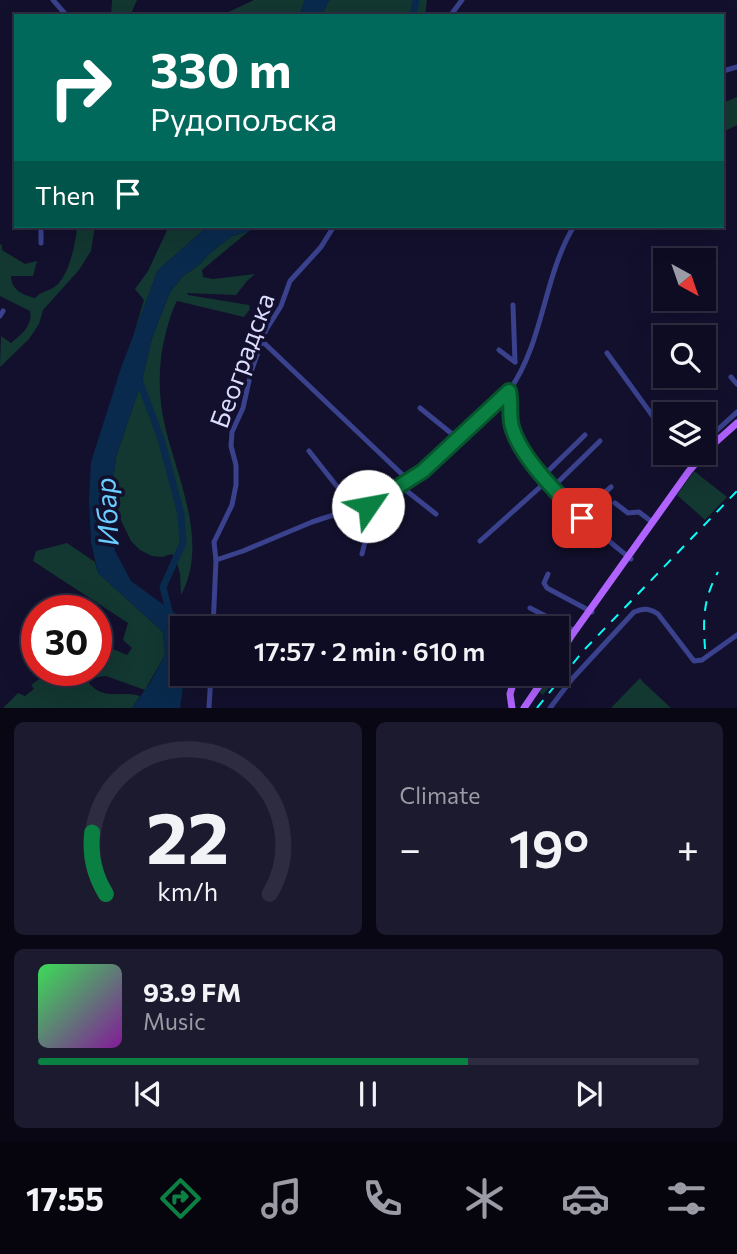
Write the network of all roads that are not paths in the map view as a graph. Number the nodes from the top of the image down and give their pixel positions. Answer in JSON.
{"nodes":[{"id":1,"x":54,"y":0,"type":"edge"},
{"id":2,"x":65,"y":14,"type":"edge"},
{"id":3,"x":41,"y":228,"type":"edge"},
{"id":4,"x":333,"y":228,"type":"edge"},
{"id":5,"x":573,"y":228,"type":"edge"},
{"id":6,"x":41,"y":243,"type":"dead end"},
{"id":7,"x":513,"y":305,"type":"dead end"},
{"id":8,"x":262,"y":341,"type":"junction"},
{"id":9,"x":499,"y":350,"type":"dead end"},
{"id":10,"x":607,"y":354,"type":"dead end"},
{"id":11,"x":515,"y":362,"type":"junction"},
{"id":12,"x":523,"y":368,"type":"junction"},
{"id":13,"x":731,"y":377,"type":"dead end"},
{"id":14,"x":737,"y":384,"type":"edge"},
{"id":15,"x":509,"y":391,"type":"junction"},
{"id":16,"x":419,"y":408,"type":"dead end"},
{"id":17,"x":737,"y":412,"type":"edge"},
{"id":18,"x":653,"y":417,"type":"edge"},
{"id":19,"x":737,"y":423,"type":"edge"},
{"id":20,"x":737,"y":428,"type":"edge"},
{"id":21,"x":716,"y":431,"type":"edge"},
{"id":22,"x":585,"y":435,"type":"dead end"},
{"id":23,"x":457,"y":438,"type":"junction"},
{"id":24,"x":600,"y":441,"type":"dead end"},
{"id":25,"x":716,"y":444,"type":"edge"},
{"id":26,"x":716,"y":446,"type":"edge"},
{"id":27,"x":309,"y":451,"type":"dead end"},
{"id":28,"x":696,"y":465,"type":"edge"},
{"id":29,"x":696,"y":465,"type":"edge"},
{"id":30,"x":546,"y":478,"type":"junction"},
{"id":31,"x":408,"y":480,"type":"junction"},
{"id":32,"x":399,"y":485,"type":"junction"},
{"id":33,"x":611,"y":486,"type":"dead end"},
{"id":34,"x":553,"y":487,"type":"junction"},
{"id":35,"x":615,"y":503,"type":"dead end"},
{"id":36,"x":368,"y":504,"type":"junction"},
{"id":37,"x":354,"y":508,"type":"junction"},
{"id":38,"x":436,"y":514,"type":"dead end"},
{"id":39,"x":579,"y":516,"type":"junction"},
{"id":40,"x":652,"y":522,"type":"junction"},
{"id":41,"x":480,"y":541,"type":"dead end"},
{"id":42,"x":362,"y":554,"type":"dead end"},
{"id":43,"x":629,"y":558,"type":"junction"},
{"id":44,"x":216,"y":559,"type":"junction"},
{"id":45,"x":548,"y":574,"type":"dead end"},
{"id":46,"x":530,"y":608,"type":"dead end"},
{"id":47,"x":591,"y":611,"type":"junction"},
{"id":48,"x":214,"y":616,"type":"edge"},
{"id":49,"x":575,"y":632,"type":"junction"},
{"id":50,"x":737,"y":635,"type":"edge"},
{"id":51,"x":569,"y":637,"type":"edge"},
{"id":52,"x":569,"y":642,"type":"edge"},
{"id":53,"x":210,"y":686,"type":"edge"},
{"id":54,"x":512,"y":686,"type":"edge"},
{"id":55,"x":539,"y":686,"type":"edge"},
{"id":56,"x":541,"y":686,"type":"edge"},
{"id":57,"x":209,"y":708,"type":"edge"},
{"id":58,"x":512,"y":708,"type":"edge"},
{"id":59,"x":524,"y":708,"type":"edge"},
{"id":60,"x":529,"y":708,"type":"edge"},
{"id":61,"x":550,"y":708,"type":"edge"}],
"edges":[{"from":1,"to":2,"type":"street"},
{"from":3,"to":6,"type":"street"},
{"from":4,"to":8,"type":"street","name":"Београдска"},
{"from":5,"to":12,"type":"street"},
{"from":7,"to":11,"type":"street"},
{"from":8,"to":31,"type":"street"},
{"from":8,"to":44,"type":"street","name":"Београдска"},
{"from":9,"to":11,"type":"street"},
{"from":10,"to":18,"type":"street"},
{"from":11,"to":12,"type":"street"},
{"from":12,"to":15,"type":"street"},
{"from":13,"to":14,"type":"street"},
{"from":15,"to":23,"type":"street"},
{"from":15,"to":30,"type":"street"},
{"from":16,"to":23,"type":"street"},
{"from":17,"to":21,"type":"street"},
{"from":19,"to":25,"type":"main road"},
{"from":20,"to":26,"type":"main road"},
{"from":22,"to":30,"type":"street"},
{"from":23,"to":31,"type":"street"},
{"from":24,"to":34,"type":"street"},
{"from":27,"to":37,"type":"street"},
{"from":28,"to":40,"type":"main road"},
{"from":29,"to":43,"type":"main road"},
{"from":30,"to":34,"type":"street"},
{"from":30,"to":41,"type":"street"},
{"from":31,"to":32,"type":"street"},
{"from":32,"to":36,"type":"street"},
{"from":32,"to":38,"type":"street"},
{"from":33,"to":39,"type":"street"},
{"from":34,"to":39,"type":"street"},
{"from":35,"to":40,"type":"street"},
{"from":36,"to":37,"type":"street"},
{"from":36,"to":42,"type":"street"},
{"from":37,"to":44,"type":"street"},
{"from":39,"to":43,"type":"street"},
{"from":40,"to":43,"type":"main road"},
{"from":43,"to":47,"type":"main road"},
{"from":44,"to":48,"type":"street","name":"Београдска"},
{"from":45,"to":47,"type":"street"},
{"from":46,"to":49,"type":"street"},
{"from":47,"to":49,"type":"main road"},
{"from":49,"to":51,"type":"main road"},
{"from":49,"to":52,"type":"main road"},
{"from":50,"to":61,"type":"street"},
{"from":53,"to":57,"type":"street"},
{"from":54,"to":58,"type":"main road"},
{"from":55,"to":59,"type":"main road"},
{"from":56,"to":60,"type":"main road"}]}
